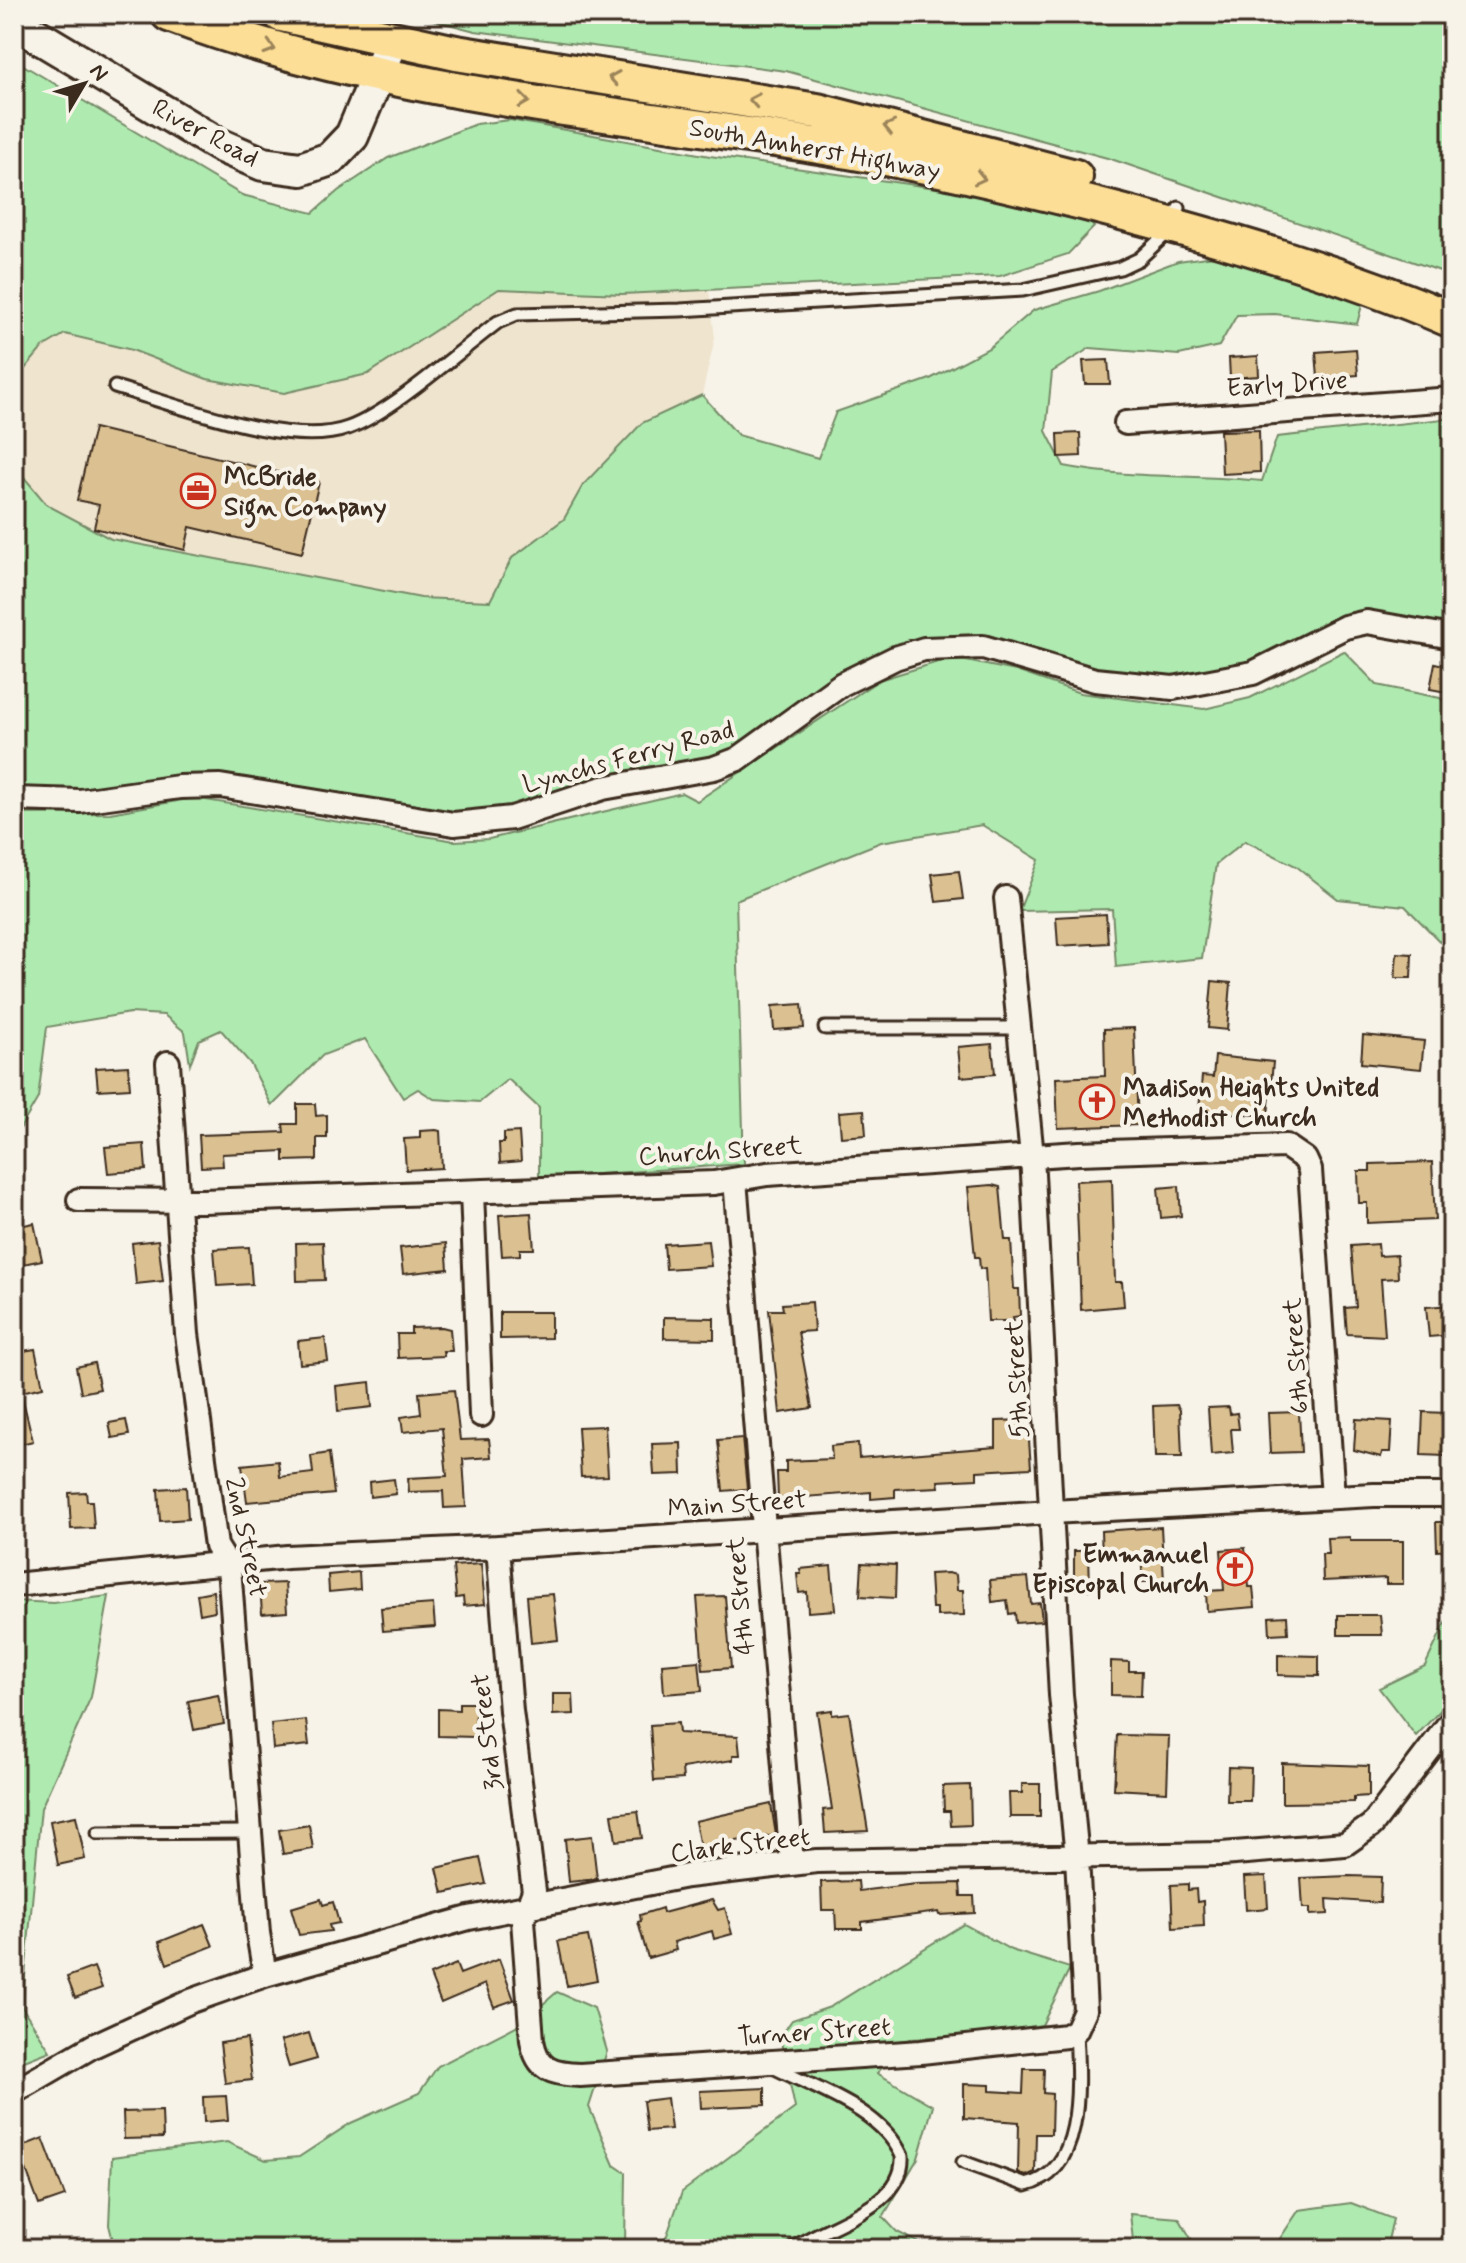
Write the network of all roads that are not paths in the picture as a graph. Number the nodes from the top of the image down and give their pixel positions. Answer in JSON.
{"nodes":[{"id":1,"x":169,"y":14,"type":"edge"},
{"id":2,"x":281,"y":14,"type":"edge"},
{"id":3,"x":14,"y":22,"type":"edge"},
{"id":4,"x":392,"y":41,"type":"junction"},
{"id":5,"x":379,"y":76,"type":"junction"},
{"id":6,"x":1176,"y":217,"type":"junction"},
{"id":7,"x":1452,"y":299,"type":"edge"},
{"id":8,"x":1452,"y":320,"type":"edge"},
{"id":9,"x":115,"y":387,"type":"dead end"},
{"id":10,"x":1452,"y":399,"type":"edge"},
{"id":11,"x":1126,"y":423,"type":"dead end"},
{"id":12,"x":1452,"y":637,"type":"edge"},
{"id":13,"x":14,"y":799,"type":"edge"},
{"id":14,"x":1006,"y":898,"type":"dead end"},
{"id":15,"x":825,"y":1028,"type":"dead end"},
{"id":16,"x":1020,"y":1028,"type":"junction"},
{"id":17,"x":168,"y":1063,"type":"dead end"},
{"id":18,"x":1032,"y":1156,"type":"junction"},
{"id":19,"x":735,"y":1180,"type":"junction"},
{"id":20,"x":472,"y":1192,"type":"junction"},
{"id":21,"x":79,"y":1200,"type":"dead end"},
{"id":22,"x":179,"y":1201,"type":"junction"},
{"id":23,"x":1313,"y":1212,"type":"joint"},
{"id":24,"x":481,"y":1415,"type":"dead end"},
{"id":25,"x":1452,"y":1495,"type":"edge"},
{"id":26,"x":1333,"y":1497,"type":"junction"},
{"id":27,"x":1051,"y":1512,"type":"junction"},
{"id":28,"x":762,"y":1529,"type":"junction"},
{"id":29,"x":498,"y":1547,"type":"junction"},
{"id":30,"x":227,"y":1562,"type":"junction"},
{"id":31,"x":14,"y":1565,"type":"edge"},
{"id":32,"x":21,"y":1585,"type":"edge"},
{"id":33,"x":1452,"y":1720,"type":"edge"},
{"id":34,"x":250,"y":1832,"type":"junction"},
{"id":35,"x":98,"y":1833,"type":"dead end"},
{"id":36,"x":1077,"y":1857,"type":"junction"},
{"id":37,"x":792,"y":1863,"type":"junction"},
{"id":38,"x":526,"y":1908,"type":"junction"},
{"id":39,"x":265,"y":1975,"type":"junction"},
{"id":40,"x":1076,"y":2030,"type":"junction"},
{"id":41,"x":765,"y":2063,"type":"junction"},
{"id":42,"x":14,"y":2092,"type":"edge"},
{"id":43,"x":963,"y":2162,"type":"dead end"},
{"id":44,"x":792,"y":2249,"type":"edge"}],
"edges":[{"from":1,"to":5,"type":"main road","name":"South Amherst Highway","one_way":true},
{"from":2,"to":4,"type":"main road","name":"South Amherst Highway"},
{"from":3,"to":5,"type":"street","name":"River Road"},
{"from":4,"to":5,"type":"street","name":"River Road"},
{"from":6,"to":4,"type":"main road","name":"South Amherst Highway","one_way":true},
{"from":5,"to":6,"type":"main road","name":"South Amherst Highway","one_way":true},
{"from":6,"to":7,"type":"main road","name":"South Amherst Highway"},
{"from":6,"to":8,"type":"main road","name":"South Amherst Highway"},
{"from":6,"to":9,"type":"lane"},
{"from":10,"to":11,"type":"street","name":"Early Drive"},
{"from":12,"to":13,"type":"street","name":"Lynchs Ferry Road"},
{"from":14,"to":16,"type":"street","name":"5th Street"},
{"from":15,"to":16,"type":"lane"},
{"from":16,"to":18,"type":"street","name":"5th Street"},
{"from":17,"to":22,"type":"street","name":"2nd Street"},
{"from":18,"to":19,"type":"street","name":"Church Street"},
{"from":18,"to":23,"type":"street","name":"Church Street"},
{"from":18,"to":27,"type":"street","name":"5th Street"},
{"from":19,"to":20,"type":"street","name":"Church Street"},
{"from":19,"to":28,"type":"street","name":"4th Street"},
{"from":20,"to":22,"type":"street","name":"Church Street"},
{"from":20,"to":24,"type":"street"},
{"from":21,"to":22,"type":"street","name":"Church Street"},
{"from":22,"to":30,"type":"street","name":"2nd Street"},
{"from":23,"to":26,"type":"street","name":"6th Street"},
{"from":25,"to":26,"type":"street","name":"Main Street"},
{"from":26,"to":27,"type":"street","name":"Main Street"},
{"from":27,"to":28,"type":"street","name":"Main Street"},
{"from":27,"to":36,"type":"street","name":"5th Street"},
{"from":28,"to":29,"type":"street","name":"Main Street"},
{"from":28,"to":37,"type":"street","name":"4th Street"},
{"from":29,"to":30,"type":"street","name":"Main Street"},
{"from":29,"to":38,"type":"street","name":"3rd Street"},
{"from":30,"to":32,"type":"street","name":"Main Street"},
{"from":30,"to":34,"type":"street","name":"2nd Street"},
{"from":31,"to":32,"type":"street"},
{"from":33,"to":36,"type":"street","name":"Clark Street"},
{"from":34,"to":35,"type":"lane"},
{"from":34,"to":39,"type":"street","name":"2nd Street"},
{"from":36,"to":37,"type":"street","name":"Clark Street"},
{"from":36,"to":40,"type":"street"},
{"from":37,"to":38,"type":"street","name":"Clark Street"},
{"from":38,"to":39,"type":"street","name":"Clark Street"},
{"from":38,"to":41,"type":"street","name":"Turner Street"},
{"from":39,"to":42,"type":"street","name":"Clark Street"},
{"from":40,"to":41,"type":"street","name":"Turner Street"},
{"from":40,"to":43,"type":"lane"},
{"from":41,"to":44,"type":"lane"}]}
